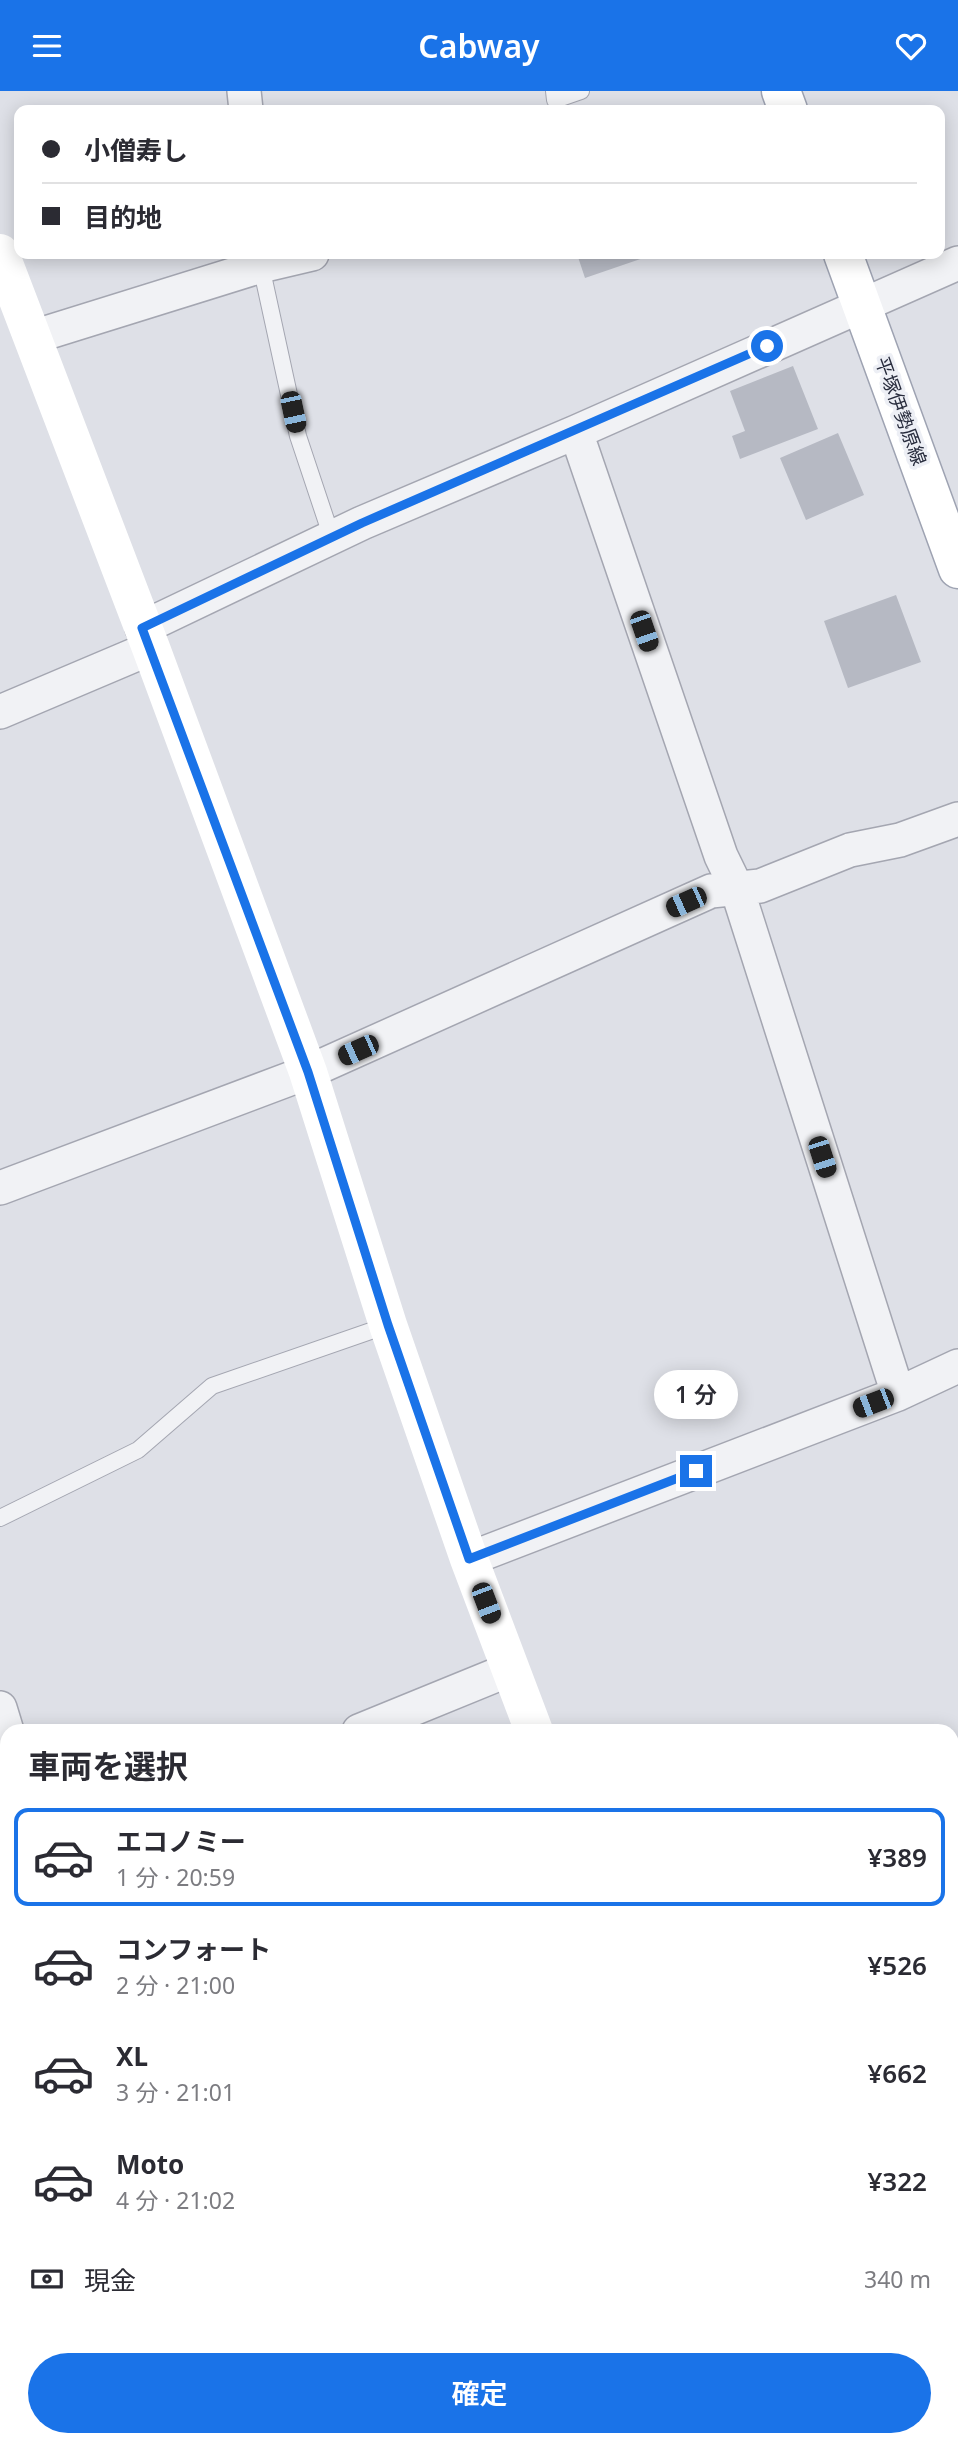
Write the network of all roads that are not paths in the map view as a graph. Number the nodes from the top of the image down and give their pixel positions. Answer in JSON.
{"nodes":[{"id":1,"x":554,"y":91,"type":"edge"},
{"id":2,"x":581,"y":91,"type":"edge"},
{"id":3,"x":0,"y":253,"type":"edge"},
{"id":4,"x":845,"y":259,"type":"edge"},
{"id":5,"x":261,"y":260,"type":"edge"},
{"id":6,"x":958,"y":263,"type":"edge"},
{"id":7,"x":862,"y":304,"type":"junction"},
{"id":8,"x":33,"y":337,"type":"junction"},
{"id":9,"x":576,"y":432,"type":"junction"},
{"id":10,"x":332,"y":538,"type":"junction"},
{"id":11,"x":958,"y":569,"type":"edge"},
{"id":12,"x":146,"y":638,"type":"junction"},
{"id":13,"x":0,"y":712,"type":"edge"},
{"id":14,"x":958,"y":819,"type":"edge"},
{"id":15,"x":737,"y":889,"type":"junction"},
{"id":16,"x":308,"y":1072,"type":"junction"},
{"id":17,"x":0,"y":1188,"type":"edge"},
{"id":18,"x":388,"y":1325,"type":"junction"},
{"id":19,"x":958,"y":1366,"type":"edge"},
{"id":20,"x":898,"y":1394,"type":"junction"},
{"id":21,"x":0,"y":1518,"type":"edge"},
{"id":22,"x":469,"y":1559,"type":"junction"},
{"id":23,"x":511,"y":1669,"type":"junction"},
{"id":24,"x":376,"y":1724,"type":"edge"},
{"id":25,"x":531,"y":1724,"type":"edge"}],
"edges":[{"from":1,"to":2,"type":"lane"},
{"from":3,"to":8,"type":"street"},
{"from":4,"to":7,"type":"street","name":"平塚伊勢原線"},
{"from":5,"to":8,"type":"street"},
{"from":5,"to":10,"type":"lane"},
{"from":6,"to":7,"type":"street"},
{"from":7,"to":9,"type":"street"},
{"from":7,"to":11,"type":"street","name":"平塚伊勢原線"},
{"from":8,"to":12,"type":"street"},
{"from":9,"to":10,"type":"street"},
{"from":9,"to":15,"type":"street"},
{"from":10,"to":12,"type":"street"},
{"from":12,"to":13,"type":"street"},
{"from":12,"to":16,"type":"street"},
{"from":14,"to":15,"type":"street"},
{"from":15,"to":16,"type":"street"},
{"from":15,"to":20,"type":"street"},
{"from":16,"to":17,"type":"street"},
{"from":16,"to":18,"type":"street"},
{"from":18,"to":21,"type":"lane"},
{"from":18,"to":22,"type":"street"},
{"from":19,"to":20,"type":"street"},
{"from":20,"to":22,"type":"street"},
{"from":22,"to":23,"type":"street"},
{"from":23,"to":24,"type":"street"},
{"from":23,"to":25,"type":"street"}]}
